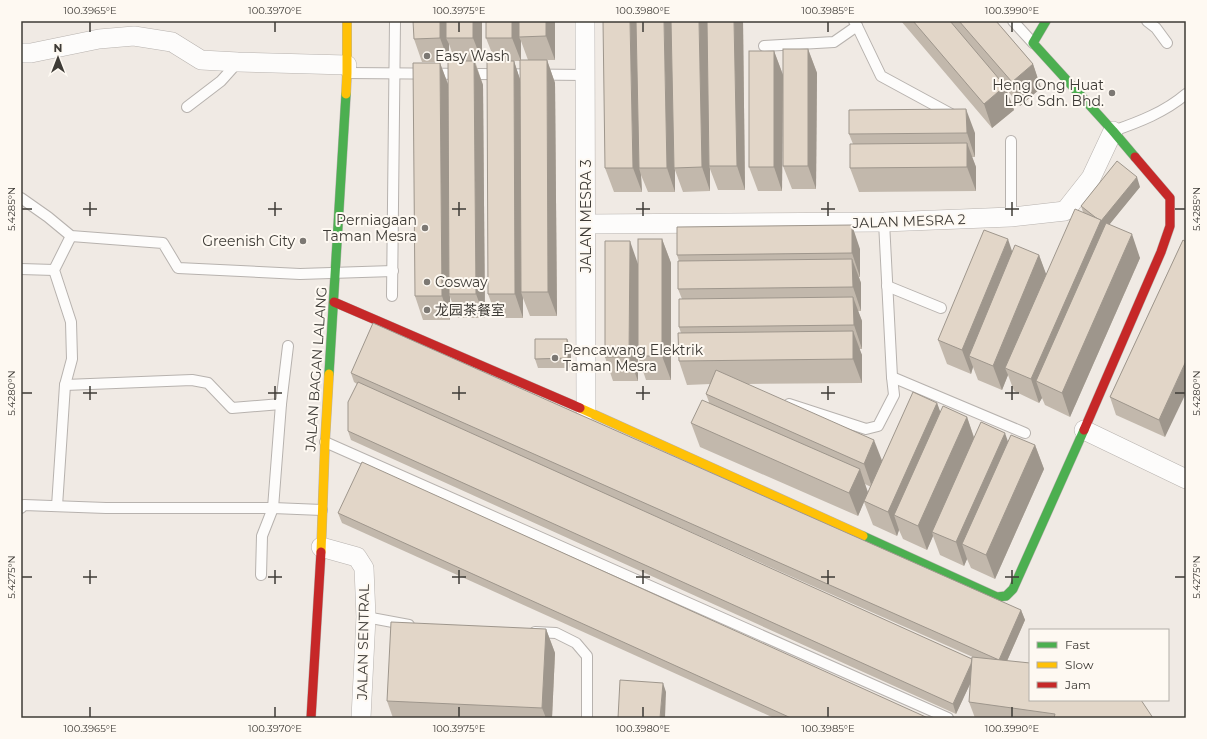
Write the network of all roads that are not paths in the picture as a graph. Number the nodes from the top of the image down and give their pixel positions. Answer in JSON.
{"nodes":[{"id":1,"x":347,"y":21,"type":"edge"},
{"id":2,"x":395,"y":21,"type":"edge"},
{"id":3,"x":585,"y":21,"type":"edge"},
{"id":4,"x":1013,"y":21,"type":"edge"},
{"id":5,"x":1046,"y":21,"type":"edge"},
{"id":6,"x":1147,"y":21,"type":"edge"},
{"id":7,"x":856,"y":24,"type":"edge"},
{"id":8,"x":1033,"y":43,"type":"junction"},
{"id":9,"x":1167,"y":43,"type":"dead end"},
{"id":10,"x":764,"y":46,"type":"dead end"},
{"id":11,"x":21,"y":53,"type":"edge"},
{"id":12,"x":238,"y":62,"type":"junction"},
{"id":13,"x":347,"y":69,"type":"junction"},
{"id":14,"x":395,"y":74,"type":"junction"},
{"id":15,"x":585,"y":75,"type":"junction"},
{"id":16,"x":1186,"y":94,"type":"edge"},
{"id":17,"x":187,"y":107,"type":"dead end"},
{"id":18,"x":951,"y":114,"type":"edge"},
{"id":19,"x":1113,"y":130,"type":"junction"},
{"id":20,"x":1011,"y":141,"type":"dead end"},
{"id":21,"x":21,"y":198,"type":"edge"},
{"id":22,"x":1011,"y":217,"type":"junction"},
{"id":23,"x":884,"y":222,"type":"junction"},
{"id":24,"x":586,"y":224,"type":"junction"},
{"id":25,"x":71,"y":236,"type":"junction"},
{"id":26,"x":21,"y":269,"type":"edge"},
{"id":27,"x":54,"y":270,"type":"junction"},
{"id":28,"x":393,"y":271,"type":"junction"},
{"id":29,"x":336,"y":272,"type":"junction"},
{"id":30,"x":887,"y":286,"type":"junction"},
{"id":31,"x":392,"y":296,"type":"dead end"},
{"id":32,"x":334,"y":302,"type":"junction"},
{"id":33,"x":941,"y":308,"type":"dead end"},
{"id":34,"x":288,"y":346,"type":"dead end"},
{"id":35,"x":892,"y":377,"type":"junction"},
{"id":36,"x":65,"y":386,"type":"junction"},
{"id":37,"x":783,"y":402,"type":"edge"},
{"id":38,"x":281,"y":404,"type":"junction"},
{"id":39,"x":586,"y":411,"type":"junction"},
{"id":40,"x":1084,"y":430,"type":"junction"},
{"id":41,"x":1025,"y":433,"type":"dead end"},
{"id":42,"x":325,"y":442,"type":"junction"},
{"id":43,"x":1186,"y":479,"type":"edge"},
{"id":44,"x":57,"y":506,"type":"junction"},
{"id":45,"x":21,"y":508,"type":"edge"},
{"id":46,"x":273,"y":508,"type":"junction"},
{"id":47,"x":322,"y":510,"type":"junction"},
{"id":48,"x":321,"y":547,"type":"junction"},
{"id":49,"x":261,"y":575,"type":"dead end"},
{"id":50,"x":366,"y":617,"type":"junction"},
{"id":51,"x":420,"y":625,"type":"edge"},
{"id":52,"x":524,"y":631,"type":"edge"},
{"id":53,"x":311,"y":718,"type":"edge"},
{"id":54,"x":361,"y":718,"type":"edge"},
{"id":55,"x":587,"y":718,"type":"edge"},
{"id":56,"x":948,"y":718,"type":"edge"}],
"edges":[{"from":1,"to":13,"type":"street","name":"JALAN BAGAN LALANG"},
{"from":2,"to":14,"type":"lane"},
{"from":3,"to":15,"type":"street","name":"JALAN MESRA 3"},
{"from":4,"to":8,"type":"lane"},
{"from":5,"to":8,"type":"street"},
{"from":6,"to":9,"type":"lane"},
{"from":7,"to":10,"type":"lane"},
{"from":7,"to":18,"type":"lane"},
{"from":8,"to":19,"type":"street"},
{"from":11,"to":12,"type":"street"},
{"from":12,"to":13,"type":"street"},
{"from":12,"to":17,"type":"lane"},
{"from":13,"to":14,"type":"lane"},
{"from":13,"to":29,"type":"street","name":"JALAN BAGAN LALANG"},
{"from":14,"to":15,"type":"lane"},
{"from":14,"to":28,"type":"lane"},
{"from":15,"to":24,"type":"street","name":"JALAN MESRA 3"},
{"from":16,"to":19,"type":"lane"},
{"from":19,"to":22,"type":"street","name":"JALAN MESRA 2"},
{"from":19,"to":40,"type":"street"},
{"from":20,"to":22,"type":"lane"},
{"from":21,"to":25,"type":"lane"},
{"from":22,"to":23,"type":"street","name":"JALAN MESRA 2"},
{"from":23,"to":24,"type":"street","name":"JALAN MESRA 2"},
{"from":23,"to":30,"type":"lane"},
{"from":24,"to":39,"type":"street","name":"JALAN MESRA 3"},
{"from":25,"to":27,"type":"lane"},
{"from":25,"to":29,"type":"lane"},
{"from":26,"to":27,"type":"lane"},
{"from":27,"to":36,"type":"lane"},
{"from":28,"to":29,"type":"lane"},
{"from":28,"to":31,"type":"lane"},
{"from":29,"to":32,"type":"street","name":"JALAN BAGAN LALANG"},
{"from":30,"to":33,"type":"lane"},
{"from":30,"to":35,"type":"lane"},
{"from":32,"to":39,"type":"street"},
{"from":32,"to":42,"type":"street","name":"JALAN BAGAN LALANG"},
{"from":34,"to":38,"type":"lane"},
{"from":35,"to":37,"type":"lane"},
{"from":35,"to":41,"type":"lane"},
{"from":36,"to":38,"type":"lane"},
{"from":36,"to":44,"type":"lane"},
{"from":38,"to":46,"type":"lane"},
{"from":39,"to":40,"type":"street"},
{"from":40,"to":43,"type":"street"},
{"from":42,"to":47,"type":"street","name":"JALAN BAGAN LALANG"},
{"from":42,"to":56,"type":"lane"},
{"from":44,"to":45,"type":"lane"},
{"from":44,"to":46,"type":"lane"},
{"from":46,"to":47,"type":"lane"},
{"from":46,"to":49,"type":"lane"},
{"from":47,"to":48,"type":"street","name":"JALAN BAGAN LALANG"},
{"from":48,"to":50,"type":"street","name":"JALAN SENTRAL"},
{"from":48,"to":53,"type":"street","name":"JALAN BAGAN LALANG"},
{"from":50,"to":51,"type":"lane"},
{"from":50,"to":54,"type":"street","name":"JALAN SENTRAL"},
{"from":52,"to":55,"type":"lane"}]}
